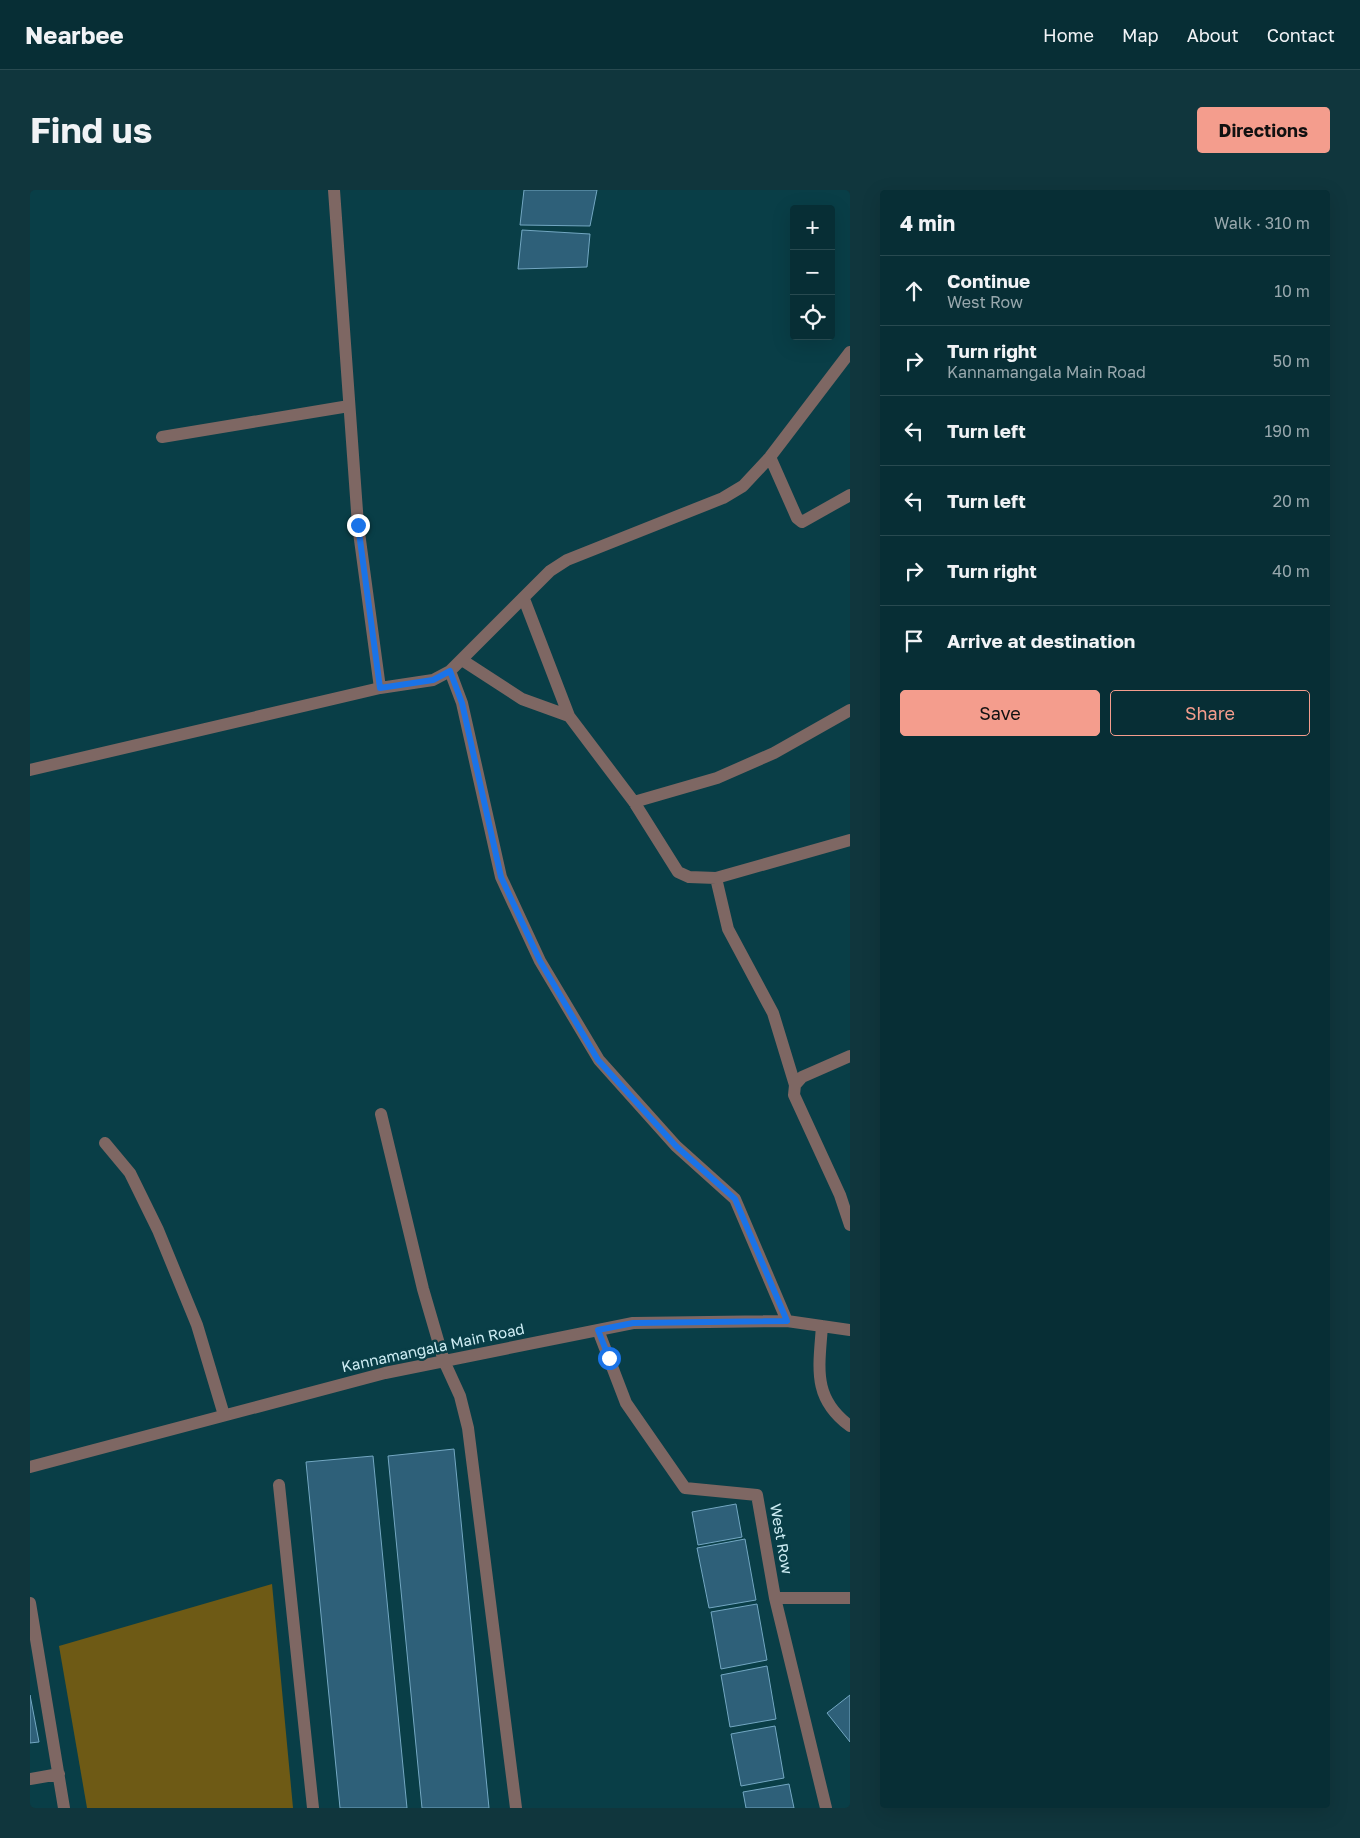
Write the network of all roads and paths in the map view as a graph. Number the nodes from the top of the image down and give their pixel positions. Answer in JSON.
{"nodes":[{"id":1,"x":334,"y":190,"type":"edge"},
{"id":2,"x":850,"y":352,"type":"edge"},
{"id":3,"x":349,"y":406,"type":"junction"},
{"id":4,"x":162,"y":437,"type":"dead end"},
{"id":5,"x":770,"y":457,"type":"junction"},
{"id":6,"x":850,"y":495,"type":"edge"},
{"id":7,"x":524,"y":599,"type":"junction"},
{"id":8,"x":462,"y":660,"type":"junction"},
{"id":9,"x":450,"y":671,"type":"junction"},
{"id":10,"x":380,"y":688,"type":"junction"},
{"id":11,"x":850,"y":710,"type":"edge"},
{"id":12,"x":569,"y":716,"type":"junction"},
{"id":13,"x":30,"y":770,"type":"edge"},
{"id":14,"x":634,"y":802,"type":"junction"},
{"id":15,"x":850,"y":840,"type":"edge"},
{"id":16,"x":716,"y":878,"type":"junction"},
{"id":17,"x":850,"y":1056,"type":"edge"},
{"id":18,"x":795,"y":1085,"type":"junction"},
{"id":19,"x":381,"y":1114,"type":"dead end"},
{"id":20,"x":105,"y":1143,"type":"dead end"},
{"id":21,"x":845,"y":1193,"type":"edge"},
{"id":22,"x":850,"y":1225,"type":"edge"},
{"id":23,"x":787,"y":1321,"type":"junction"},
{"id":24,"x":822,"y":1326,"type":"junction"},
{"id":25,"x":598,"y":1330,"type":"junction"},
{"id":26,"x":850,"y":1330,"type":"edge"},
{"id":27,"x":444,"y":1361,"type":"junction"},
{"id":28,"x":224,"y":1415,"type":"junction"},
{"id":29,"x":850,"y":1426,"type":"edge"},
{"id":30,"x":30,"y":1467,"type":"edge"},
{"id":31,"x":279,"y":1485,"type":"dead end"},
{"id":32,"x":775,"y":1598,"type":"junction"},
{"id":33,"x":850,"y":1598,"type":"edge"},
{"id":34,"x":30,"y":1603,"type":"edge"},
{"id":35,"x":59,"y":1774,"type":"junction"},
{"id":36,"x":30,"y":1779,"type":"edge"},
{"id":37,"x":64,"y":1808,"type":"edge"},
{"id":38,"x":314,"y":1808,"type":"edge"},
{"id":39,"x":516,"y":1808,"type":"edge"},
{"id":40,"x":826,"y":1808,"type":"edge"}],
"edges":[{"from":1,"to":3,"type":"street"},
{"from":2,"to":5,"type":"street"},
{"from":3,"to":4,"type":"street"},
{"from":3,"to":10,"type":"street"},
{"from":5,"to":6,"type":"street"},
{"from":5,"to":7,"type":"street"},
{"from":7,"to":8,"type":"street"},
{"from":7,"to":12,"type":"street"},
{"from":8,"to":9,"type":"street"},
{"from":8,"to":12,"type":"street"},
{"from":9,"to":10,"type":"street"},
{"from":9,"to":23,"type":"street"},
{"from":10,"to":13,"type":"street"},
{"from":11,"to":14,"type":"street"},
{"from":12,"to":14,"type":"street"},
{"from":14,"to":16,"type":"street"},
{"from":15,"to":16,"type":"street"},
{"from":16,"to":18,"type":"street"},
{"from":17,"to":18,"type":"street"},
{"from":18,"to":21,"type":"street"},
{"from":19,"to":27,"type":"street"},
{"from":20,"to":28,"type":"street"},
{"from":21,"to":22,"type":"street"},
{"from":23,"to":24,"type":"street","name":"Kannamangala Main Road"},
{"from":23,"to":25,"type":"street","name":"Kannamangala Main Road"},
{"from":24,"to":26,"type":"street","name":"Kannamangala Main Road"},
{"from":24,"to":29,"type":"street"},
{"from":25,"to":27,"type":"street","name":"Kannamangala Main Road"},
{"from":25,"to":32,"type":"street","name":"West Row"},
{"from":27,"to":28,"type":"street","name":"Kannamangala Main Road"},
{"from":27,"to":39,"type":"street"},
{"from":28,"to":30,"type":"street","name":"Kannamangala Main Road"},
{"from":31,"to":38,"type":"street"},
{"from":32,"to":33,"type":"street"},
{"from":32,"to":40,"type":"street","name":"West Row"},
{"from":34,"to":35,"type":"street"},
{"from":35,"to":36,"type":"street"},
{"from":35,"to":37,"type":"street"}]}
